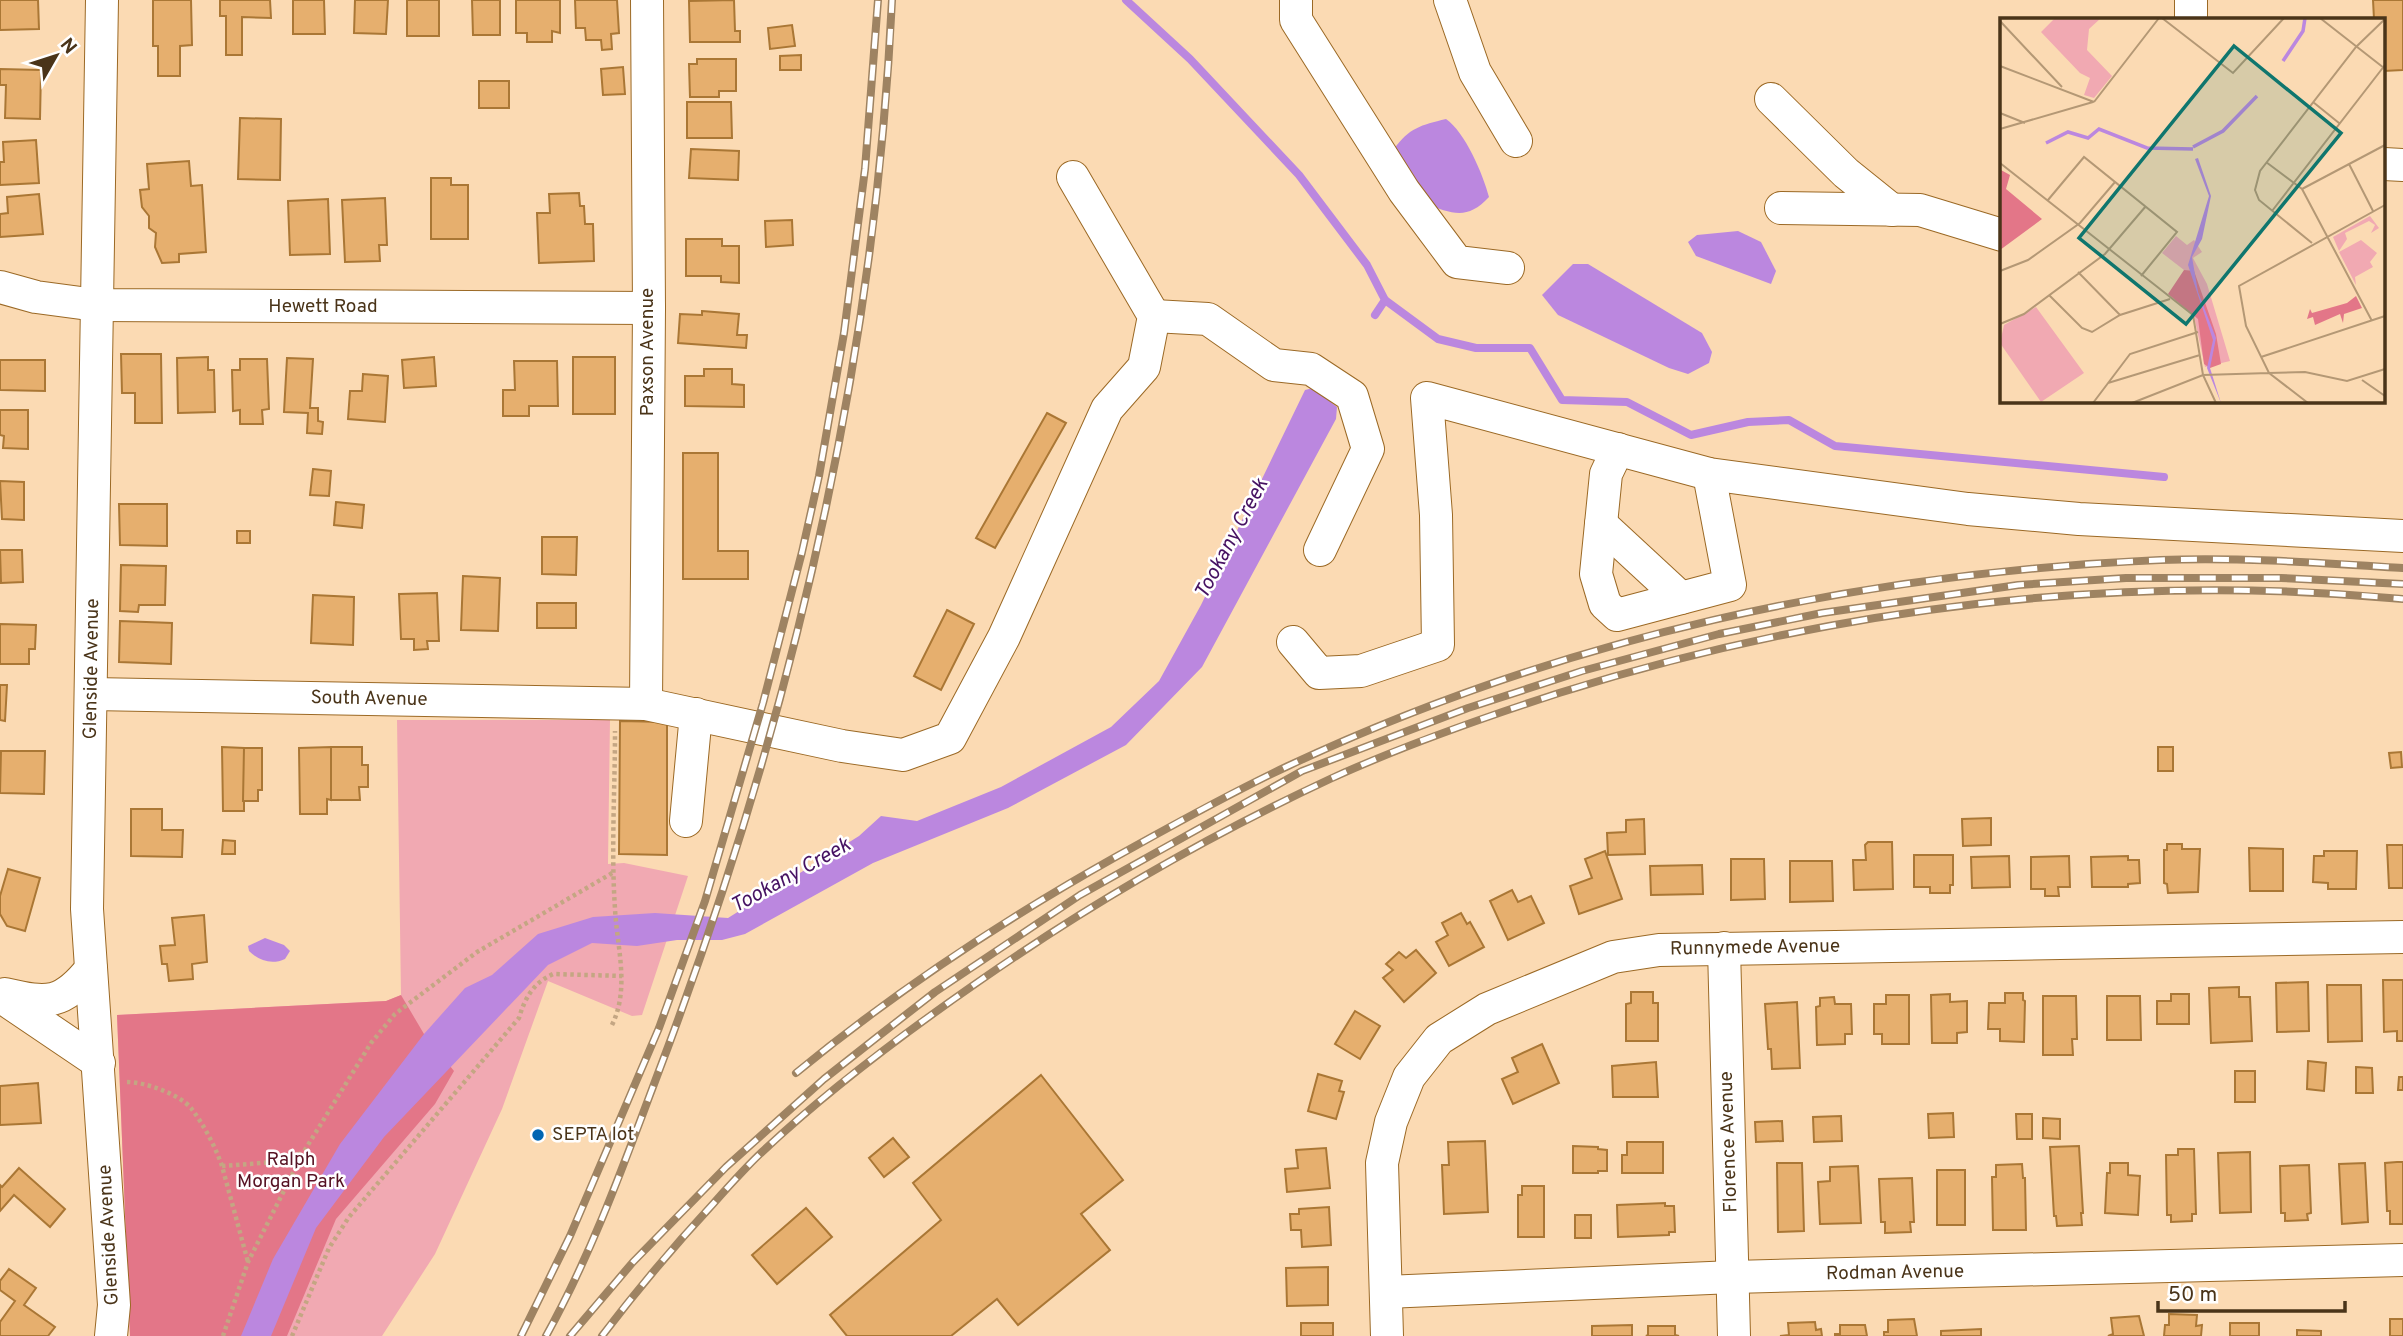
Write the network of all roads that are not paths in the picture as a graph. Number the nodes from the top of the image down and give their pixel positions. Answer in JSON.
{"nodes":[{"id":1,"x":102,"y":0,"type":"edge"},
{"id":2,"x":647,"y":0,"type":"edge"},
{"id":3,"x":1296,"y":0,"type":"edge"},
{"id":4,"x":1450,"y":0,"type":"edge"},
{"id":5,"x":2191,"y":0,"type":"edge"},
{"id":6,"x":2191,"y":18,"type":"edge"},
{"id":7,"x":1770,"y":99,"type":"dead end"},
{"id":8,"x":1516,"y":141,"type":"dead end"},
{"id":9,"x":1073,"y":177,"type":"dead end"},
{"id":10,"x":1781,"y":208,"type":"dead end"},
{"id":11,"x":1892,"y":210,"type":"junction"},
{"id":12,"x":2000,"y":234,"type":"edge"},
{"id":13,"x":1508,"y":268,"type":"dead end"},
{"id":14,"x":0,"y":287,"type":"edge"},
{"id":15,"x":96,"y":306,"type":"junction"},
{"id":16,"x":649,"y":309,"type":"junction"},
{"id":17,"x":1154,"y":316,"type":"junction"},
{"id":18,"x":1618,"y":449,"type":"junction"},
{"id":19,"x":1709,"y":474,"type":"junction"},
{"id":20,"x":1601,"y":524,"type":"junction"},
{"id":21,"x":2403,"y":536,"type":"edge"},
{"id":22,"x":1320,"y":550,"type":"dead end"},
{"id":23,"x":1681,"y":598,"type":"junction"},
{"id":24,"x":1293,"y":642,"type":"dead end"},
{"id":25,"x":92,"y":694,"type":"junction"},
{"id":26,"x":646,"y":704,"type":"junction"},
{"id":27,"x":696,"y":714,"type":"junction"},
{"id":28,"x":686,"y":821,"type":"dead end"},
{"id":29,"x":2403,"y":937,"type":"edge"},
{"id":30,"x":1724,"y":948,"type":"junction"},
{"id":31,"x":91,"y":969,"type":"junction"},
{"id":32,"x":0,"y":994,"type":"edge"},
{"id":33,"x":99,"y":1063,"type":"junction"},
{"id":34,"x":2403,"y":1260,"type":"edge"},
{"id":35,"x":1733,"y":1278,"type":"junction"},
{"id":36,"x":1386,"y":1292,"type":"junction"},
{"id":37,"x":111,"y":1336,"type":"edge"},
{"id":38,"x":1387,"y":1336,"type":"edge"},
{"id":39,"x":1734,"y":1336,"type":"edge"}],
"edges":[{"from":1,"to":15,"type":"street","name":"Glenside Avenue"},
{"from":2,"to":16,"type":"street","name":"Paxson Avenue"},
{"from":3,"to":13,"type":"street"},
{"from":4,"to":8,"type":"street"},
{"from":5,"to":6,"type":"street"},
{"from":7,"to":11,"type":"street"},
{"from":9,"to":17,"type":"street"},
{"from":10,"to":11,"type":"street"},
{"from":11,"to":12,"type":"street"},
{"from":14,"to":15,"type":"street","name":"Hewett Road"},
{"from":15,"to":16,"type":"street","name":"Hewett Road"},
{"from":15,"to":25,"type":"street","name":"Glenside Avenue"},
{"from":16,"to":26,"type":"street","name":"Paxson Avenue"},
{"from":17,"to":22,"type":"street"},
{"from":17,"to":27,"type":"street","name":"South Avenue"},
{"from":18,"to":19,"type":"street"},
{"from":18,"to":20,"type":"street"},
{"from":18,"to":24,"type":"street"},
{"from":19,"to":21,"type":"street"},
{"from":19,"to":23,"type":"street"},
{"from":20,"to":23,"type":"street"},
{"from":20,"to":23,"type":"street"},
{"from":25,"to":26,"type":"street","name":"South Avenue"},
{"from":25,"to":31,"type":"street","name":"Glenside Avenue"},
{"from":26,"to":27,"type":"street","name":"South Avenue"},
{"from":27,"to":28,"type":"street"},
{"from":29,"to":30,"type":"street","name":"Runnymede Avenue"},
{"from":30,"to":35,"type":"street","name":"Florence Avenue"},
{"from":30,"to":36,"type":"street","name":"Runnymede Avenue"},
{"from":31,"to":32,"type":"street"},
{"from":31,"to":33,"type":"street","name":"Glenside Avenue"},
{"from":32,"to":33,"type":"street"},
{"from":33,"to":37,"type":"street","name":"Glenside Avenue"},
{"from":34,"to":35,"type":"street","name":"Rodman Avenue"},
{"from":35,"to":36,"type":"street","name":"Rodman Avenue"},
{"from":35,"to":39,"type":"street","name":"Florence Avenue"},
{"from":36,"to":38,"type":"street","name":"Runnymede Avenue"}]}
